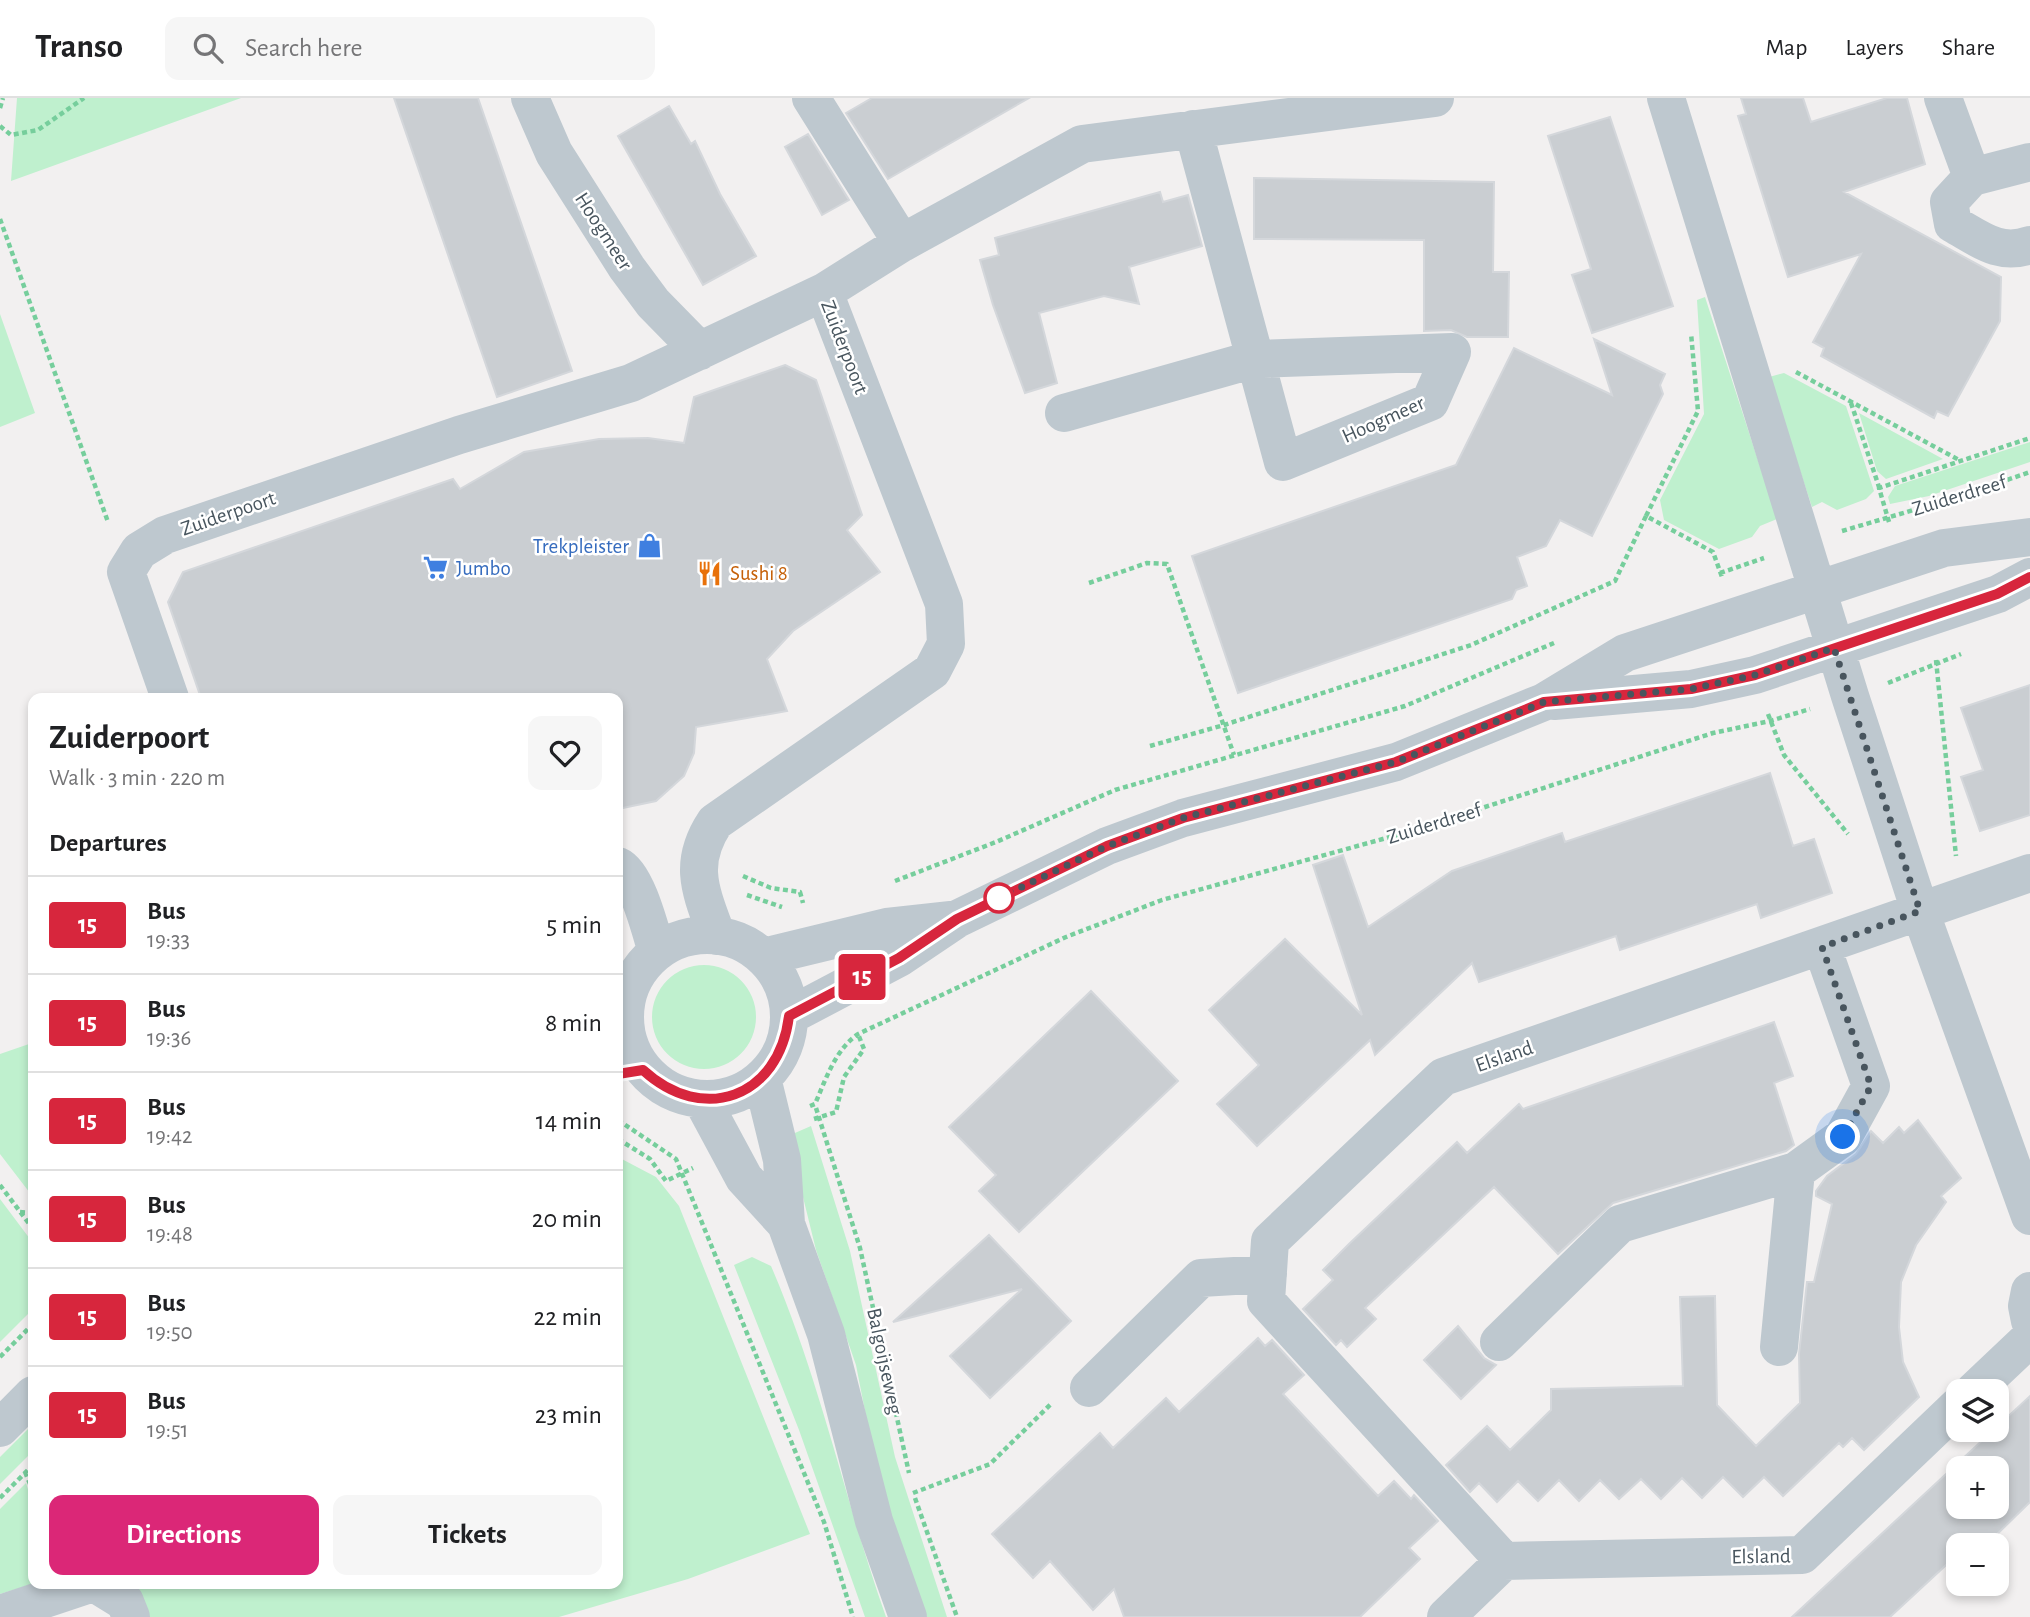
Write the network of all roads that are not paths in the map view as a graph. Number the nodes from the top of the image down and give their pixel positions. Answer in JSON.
{"nodes":[{"id":1,"x":530,"y":98,"type":"edge"},
{"id":2,"x":811,"y":98,"type":"edge"},
{"id":3,"x":1435,"y":98,"type":"edge"},
{"id":4,"x":1666,"y":98,"type":"edge"},
{"id":5,"x":1943,"y":98,"type":"edge"},
{"id":6,"x":1343,"y":104,"type":"edge"},
{"id":7,"x":1194,"y":129,"type":"junction"},
{"id":8,"x":2030,"y":162,"type":"edge"},
{"id":9,"x":1972,"y":177,"type":"junction"},
{"id":10,"x":902,"y":243,"type":"junction"},
{"id":11,"x":2030,"y":245,"type":"edge"},
{"id":12,"x":824,"y":292,"type":"junction"},
{"id":13,"x":700,"y":351,"type":"junction"},
{"id":14,"x":1255,"y":359,"type":"junction"},
{"id":15,"x":1064,"y":413,"type":"dead end"},
{"id":16,"x":2030,"y":537,"type":"edge"},
{"id":17,"x":2030,"y":577,"type":"edge"},
{"id":18,"x":1815,"y":590,"type":"junction"},
{"id":19,"x":1834,"y":648,"type":"junction"},
{"id":20,"x":168,"y":693,"type":"edge"},
{"id":21,"x":1544,"y":702,"type":"junction"},
{"id":22,"x":623,"y":868,"type":"edge"},
{"id":23,"x":2030,"y":873,"type":"edge"},
{"id":24,"x":1920,"y":911,"type":"junction"},
{"id":25,"x":957,"y":919,"type":"junction"},
{"id":26,"x":717,"y":936,"type":"junction"},
{"id":27,"x":1822,"y":947,"type":"junction"},
{"id":28,"x":657,"y":952,"type":"junction"},
{"id":29,"x":763,"y":957,"type":"junction"},
{"id":30,"x":623,"y":1002,"type":"edge"},
{"id":31,"x":623,"y":1011,"type":"edge"},
{"id":32,"x":789,"y":1016,"type":"junction"},
{"id":33,"x":630,"y":1072,"type":"edge"},
{"id":34,"x":762,"y":1079,"type":"junction"},
{"id":35,"x":702,"y":1100,"type":"junction"},
{"id":36,"x":1796,"y":1171,"type":"junction"},
{"id":37,"x":2030,"y":1216,"type":"edge"},
{"id":38,"x":786,"y":1224,"type":"junction"},
{"id":39,"x":1268,"y":1274,"type":"junction"},
{"id":40,"x":2030,"y":1291,"type":"edge"},
{"id":41,"x":2030,"y":1321,"type":"edge"},
{"id":42,"x":2030,"y":1338,"type":"edge"},
{"id":43,"x":1499,"y":1342,"type":"dead end"},
{"id":44,"x":1779,"y":1347,"type":"dead end"},
{"id":45,"x":1987,"y":1379,"type":"edge"},
{"id":46,"x":1089,"y":1388,"type":"road end"},
{"id":47,"x":28,"y":1400,"type":"edge"},
{"id":48,"x":1946,"y":1417,"type":"edge"},
{"id":49,"x":0,"y":1428,"type":"edge"},
{"id":50,"x":1504,"y":1561,"type":"junction"},
{"id":51,"x":75,"y":1589,"type":"edge"},
{"id":52,"x":104,"y":1589,"type":"edge"},
{"id":53,"x":0,"y":1614,"type":"edge"},
{"id":54,"x":131,"y":1617,"type":"edge"},
{"id":55,"x":908,"y":1617,"type":"edge"},
{"id":56,"x":1446,"y":1617,"type":"edge"}],
"edges":[{"from":1,"to":13,"type":"street","name":"Hoogmeer"},
{"from":2,"to":10,"type":"street"},
{"from":3,"to":6,"type":"street"},
{"from":4,"to":18,"type":"street"},
{"from":5,"to":9,"type":"street"},
{"from":6,"to":7,"type":"street"},
{"from":7,"to":10,"type":"street"},
{"from":7,"to":14,"type":"street","name":"Hoogmeer"},
{"from":8,"to":9,"type":"street"},
{"from":9,"to":11,"type":"street"},
{"from":10,"to":12,"type":"street"},
{"from":12,"to":13,"type":"street"},
{"from":12,"to":26,"type":"street","name":"Zuiderpoort"},
{"from":13,"to":20,"type":"street","name":"Zuiderpoort"},
{"from":14,"to":14,"type":"street","name":"Hoogmeer"},
{"from":14,"to":15,"type":"street","name":"Hoogmeer"},
{"from":16,"to":18,"type":"street"},
{"from":17,"to":19,"type":"street"},
{"from":18,"to":19,"type":"street"},
{"from":18,"to":21,"type":"street"},
{"from":19,"to":21,"type":"street"},
{"from":19,"to":24,"type":"street"},
{"from":21,"to":25,"type":"street"},
{"from":22,"to":28,"type":"street"},
{"from":23,"to":24,"type":"street","name":"Elsland"},
{"from":24,"to":27,"type":"street","name":"Elsland"},
{"from":24,"to":37,"type":"street"},
{"from":25,"to":29,"type":"street"},
{"from":25,"to":32,"type":"street"},
{"from":26,"to":28,"type":"street"},
{"from":26,"to":29,"type":"street"},
{"from":27,"to":36,"type":"street"},
{"from":27,"to":39,"type":"street","name":"Elsland"},
{"from":28,"to":30,"type":"street"},
{"from":29,"to":32,"type":"street"},
{"from":31,"to":33,"type":"street"},
{"from":32,"to":34,"type":"street"},
{"from":33,"to":35,"type":"street"},
{"from":34,"to":35,"type":"street"},
{"from":34,"to":38,"type":"street"},
{"from":35,"to":38,"type":"street"},
{"from":36,"to":43,"type":"street"},
{"from":36,"to":44,"type":"street"},
{"from":38,"to":55,"type":"street"},
{"from":39,"to":46,"type":"street"},
{"from":39,"to":50,"type":"street","name":"Elsland"},
{"from":40,"to":41,"type":"street"},
{"from":42,"to":45,"type":"street"},
{"from":47,"to":49,"type":"street"},
{"from":48,"to":50,"type":"street","name":"Elsland"},
{"from":50,"to":56,"type":"street"},
{"from":51,"to":53,"type":"street"},
{"from":52,"to":54,"type":"street"}]}
